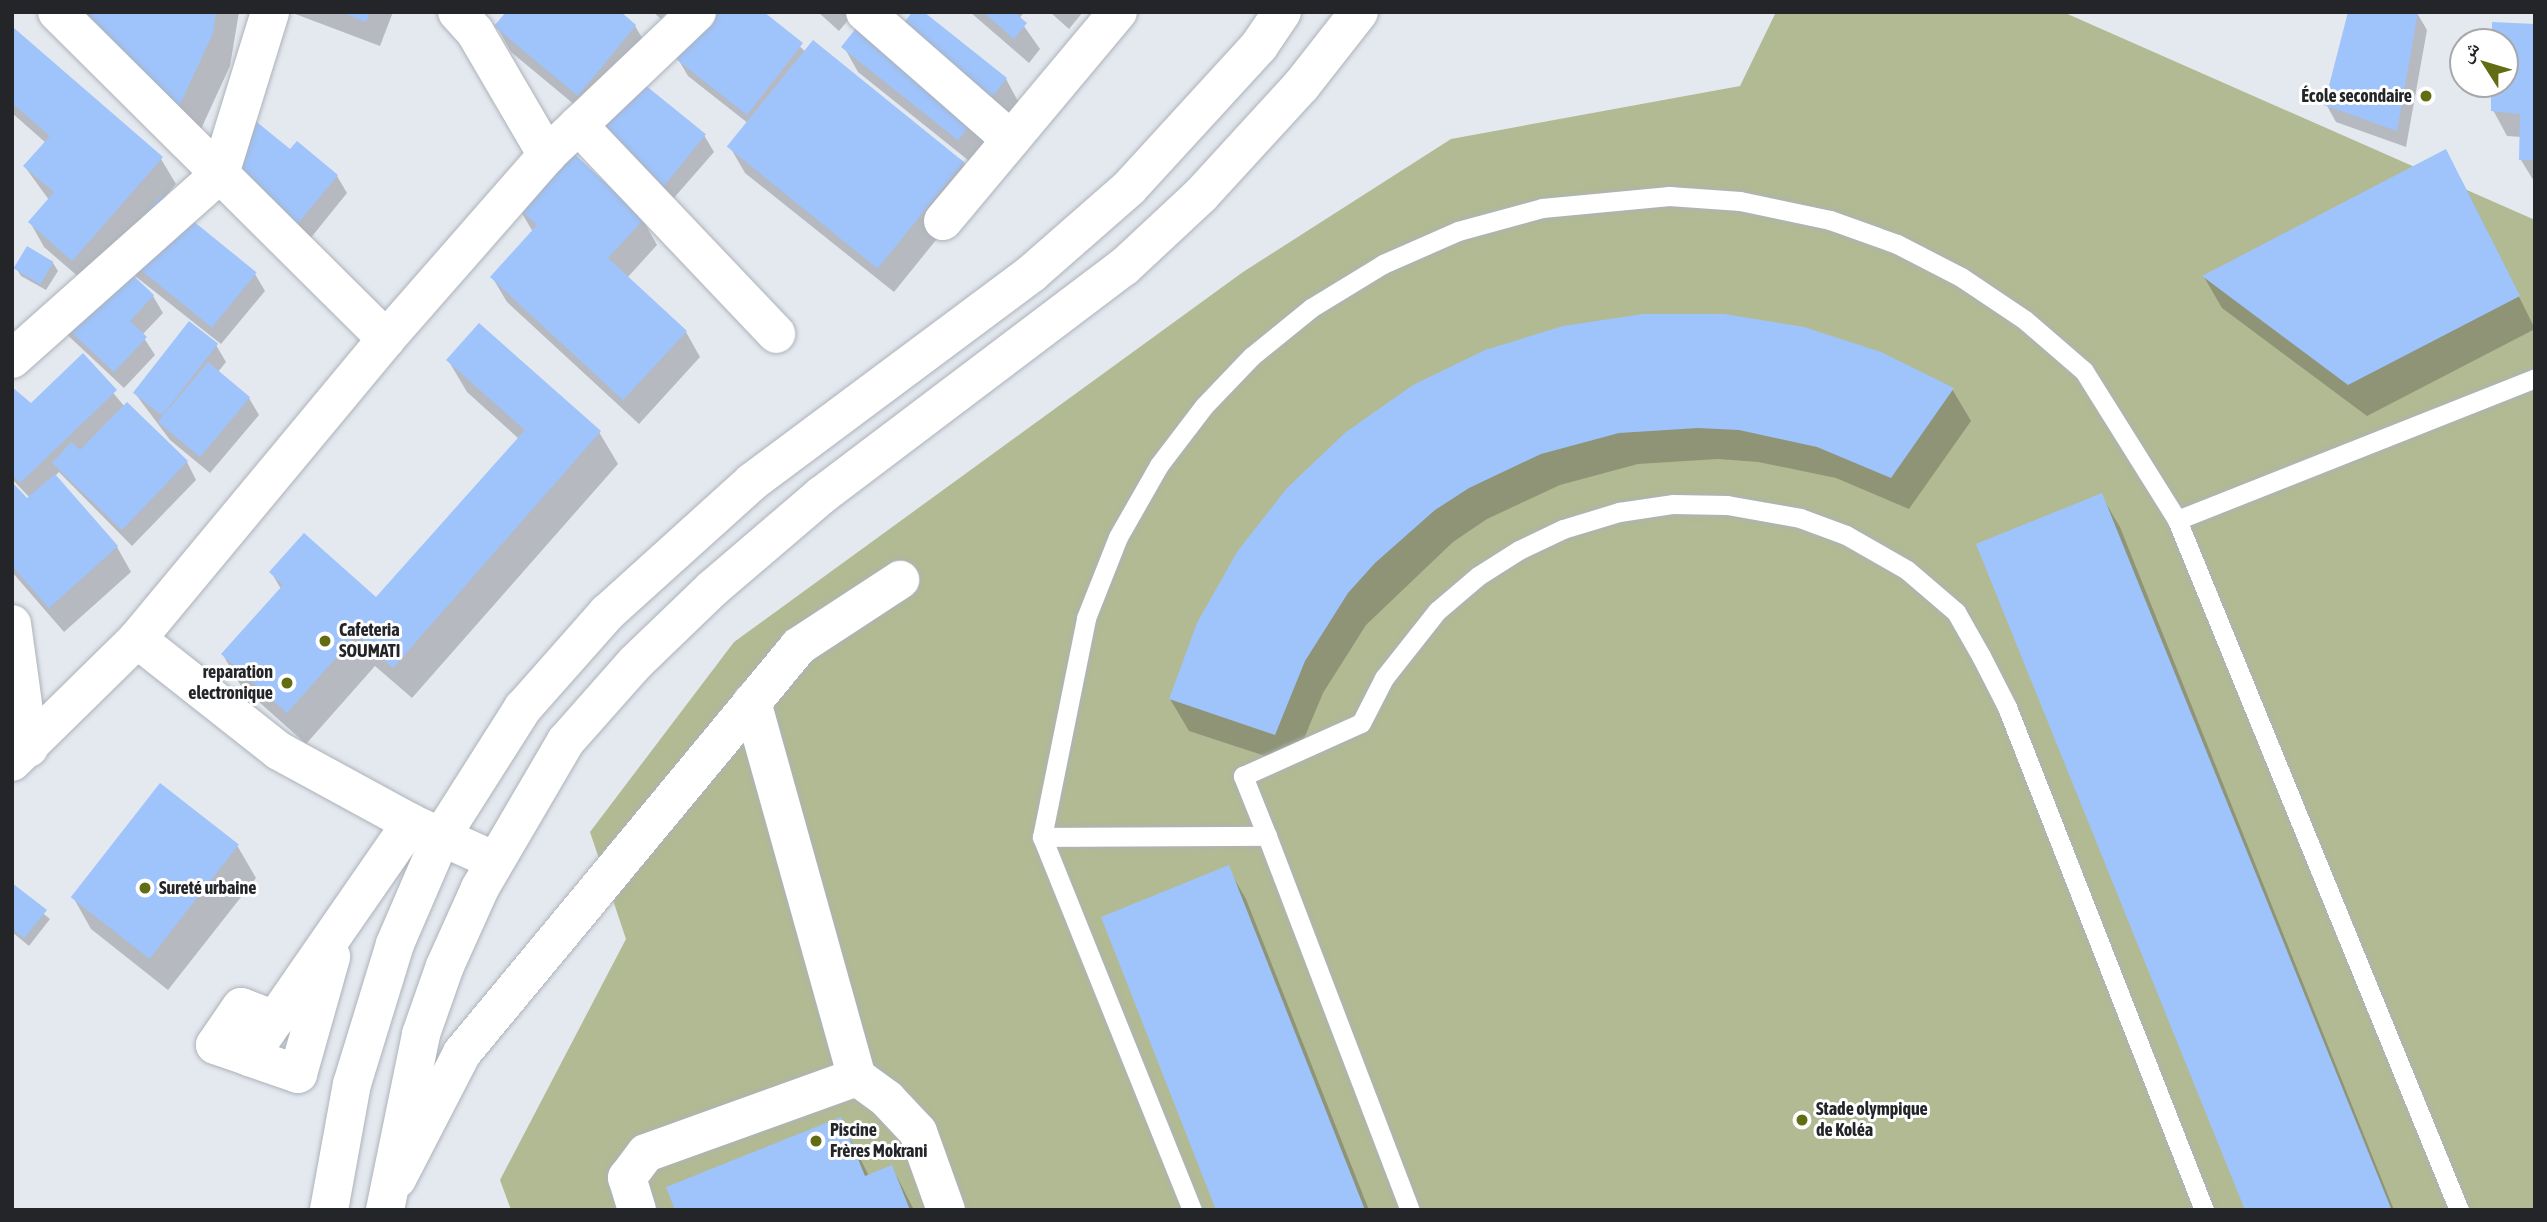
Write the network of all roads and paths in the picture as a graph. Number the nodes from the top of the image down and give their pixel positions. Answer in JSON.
{"nodes":[{"id":1,"x":57,"y":12,"type":"edge"},
{"id":2,"x":270,"y":12,"type":"edge"},
{"id":3,"x":697,"y":12,"type":"edge"},
{"id":4,"x":866,"y":12,"type":"edge"},
{"id":5,"x":1118,"y":12,"type":"edge"},
{"id":6,"x":1282,"y":12,"type":"edge"},
{"id":7,"x":1359,"y":12,"type":"edge"},
{"id":8,"x":473,"y":19,"type":"edge"},
{"id":9,"x":578,"y":125,"type":"junction"},
{"id":10,"x":1011,"y":139,"type":"junction"},
{"id":11,"x":547,"y":155,"type":"junction"},
{"id":12,"x":220,"y":174,"type":"junction"},
{"id":13,"x":943,"y":221,"type":"dead end"},
{"id":14,"x":776,"y":334,"type":"dead end"},
{"id":15,"x":386,"y":339,"type":"junction"},
{"id":16,"x":12,"y":359,"type":"edge"},
{"id":17,"x":2535,"y":378,"type":"edge"},
{"id":18,"x":2177,"y":520,"type":"junction"},
{"id":19,"x":900,"y":580,"type":"dead end"},
{"id":20,"x":12,"y":624,"type":"edge"},
{"id":21,"x":137,"y":639,"type":"junction"},
{"id":22,"x":752,"y":702,"type":"junction"},
{"id":23,"x":20,"y":755,"type":"edge"},
{"id":24,"x":426,"y":830,"type":"junction"},
{"id":25,"x":1267,"y":836,"type":"junction"},
{"id":26,"x":1042,"y":837,"type":"junction"},
{"id":27,"x":495,"y":861,"type":"junction"},
{"id":28,"x":341,"y":921,"type":"junction"},
{"id":29,"x":857,"y":1077,"type":"junction"},
{"id":30,"x":386,"y":1205,"type":"edge"},
{"id":31,"x":329,"y":1210,"type":"edge"},
{"id":32,"x":637,"y":1210,"type":"edge"},
{"id":33,"x":946,"y":1210,"type":"edge"},
{"id":34,"x":1192,"y":1210,"type":"edge"},
{"id":35,"x":1410,"y":1210,"type":"edge"},
{"id":36,"x":2204,"y":1210,"type":"edge"},
{"id":37,"x":2459,"y":1210,"type":"edge"}],
"edges":[{"from":1,"to":12,"type":"street"},
{"from":2,"to":12,"type":"street"},
{"from":3,"to":9,"type":"street"},
{"from":4,"to":10,"type":"street"},
{"from":5,"to":10,"type":"street"},
{"from":6,"to":24,"type":"street"},
{"from":7,"to":27,"type":"street"},
{"from":8,"to":11,"type":"street"},
{"from":9,"to":11,"type":"street"},
{"from":9,"to":14,"type":"street"},
{"from":10,"to":13,"type":"street"},
{"from":11,"to":15,"type":"street"},
{"from":12,"to":15,"type":"street"},
{"from":12,"to":16,"type":"street"},
{"from":15,"to":21,"type":"street"},
{"from":17,"to":18,"type":"lane"},
{"from":18,"to":26,"type":"lane"},
{"from":18,"to":37,"type":"lane"},
{"from":19,"to":22,"type":"street"},
{"from":20,"to":23,"type":"street"},
{"from":21,"to":23,"type":"street"},
{"from":21,"to":24,"type":"street"},
{"from":22,"to":29,"type":"street"},
{"from":22,"to":30,"type":"street"},
{"from":24,"to":27,"type":"street"},
{"from":24,"to":28,"type":"street"},
{"from":24,"to":31,"type":"street"},
{"from":25,"to":26,"type":"lane"},
{"from":25,"to":35,"type":"lane"},
{"from":25,"to":36,"type":"lane"},
{"from":26,"to":34,"type":"lane"},
{"from":27,"to":30,"type":"street"},
{"from":28,"to":28,"type":"street"},
{"from":29,"to":32,"type":"street"},
{"from":29,"to":33,"type":"street"}]}
